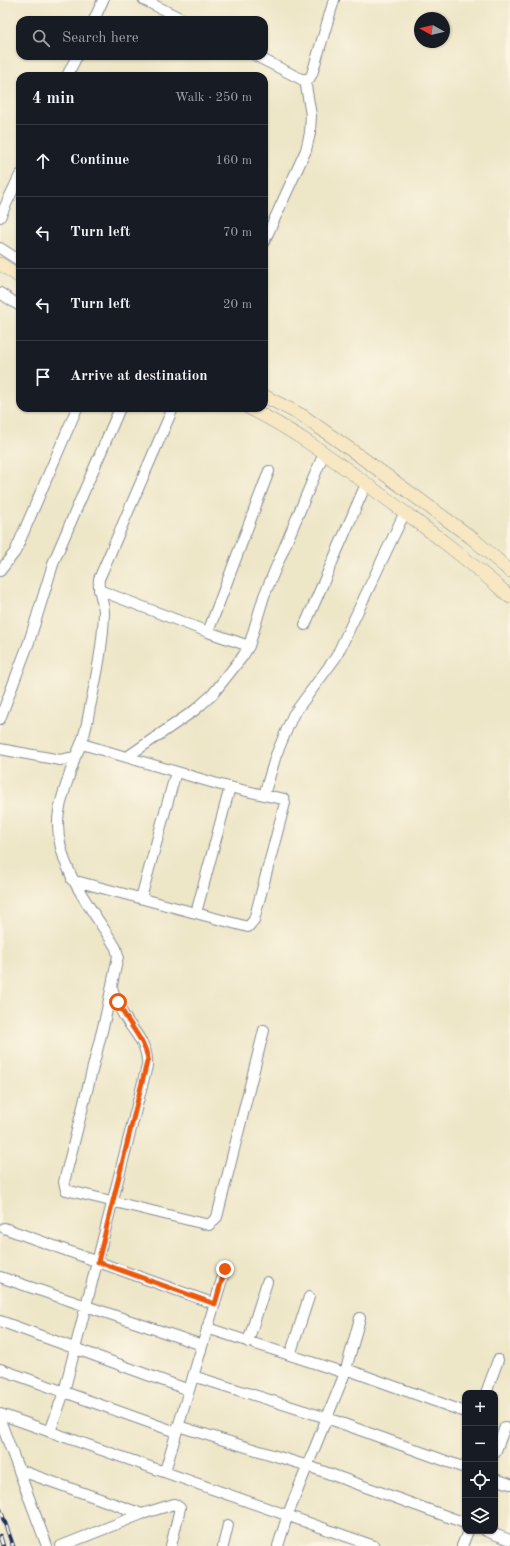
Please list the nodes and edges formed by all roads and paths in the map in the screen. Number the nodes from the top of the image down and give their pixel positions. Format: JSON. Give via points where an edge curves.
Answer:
{"nodes":[{"id":1,"x":104,"y":0,"type":"edge"},
{"id":2,"x":144,"y":0,"type":"edge"},
{"id":3,"x":334,"y":0,"type":"edge"},
{"id":4,"x":96,"y":16,"type":"edge"},
{"id":5,"x":176,"y":16,"type":"edge"},
{"id":6,"x":75,"y":60,"type":"edge"},
{"id":7,"x":264,"y":60,"type":"edge"},
{"id":8,"x":69,"y":72,"type":"edge"},
{"id":9,"x":305,"y":80,"type":"junction"},
{"id":10,"x":16,"y":183,"type":"edge"},
{"id":11,"x":0,"y":217,"type":"edge"},
{"id":12,"x":268,"y":233,"type":"edge"},
{"id":13,"x":0,"y":248,"type":"edge"},
{"id":14,"x":16,"y":258,"type":"edge"},
{"id":15,"x":0,"y":264,"type":"edge"},
{"id":16,"x":16,"y":274,"type":"edge"},
{"id":17,"x":0,"y":293,"type":"edge"},
{"id":18,"x":16,"y":303,"type":"edge"},
{"id":19,"x":268,"y":398,"type":"edge"},
{"id":20,"x":74,"y":412,"type":"edge"},
{"id":21,"x":118,"y":412,"type":"edge"},
{"id":22,"x":171,"y":412,"type":"edge"},
{"id":23,"x":257,"y":412,"type":"edge"},
{"id":24,"x":324,"y":454,"type":"junction"},
{"id":25,"x":269,"y":471,"type":"dead end"},
{"id":26,"x":366,"y":484,"type":"junction"},
{"id":27,"x":405,"y":512,"type":"junction"},
{"id":28,"x":0,"y":571,"type":"edge"},
{"id":29,"x":510,"y":571,"type":"edge"},
{"id":30,"x":99,"y":590,"type":"junction"},
{"id":31,"x":510,"y":597,"type":"edge"},
{"id":32,"x":305,"y":625,"type":"dead end"},
{"id":33,"x":208,"y":632,"type":"junction"},
{"id":34,"x":249,"y":646,"type":"junction"},
{"id":35,"x":0,"y":719,"type":"edge"},
{"id":36,"x":82,"y":744,"type":"junction"},
{"id":37,"x":0,"y":749,"type":"edge"},
{"id":38,"x":75,"y":757,"type":"junction"},
{"id":39,"x":127,"y":757,"type":"junction"},
{"id":40,"x":176,"y":772,"type":"junction"},
{"id":41,"x":230,"y":787,"type":"junction"},
{"id":42,"x":264,"y":795,"type":"junction"},
{"id":43,"x":72,"y":880,"type":"junction"},
{"id":44,"x":141,"y":898,"type":"junction"},
{"id":45,"x":196,"y":913,"type":"junction"},
{"id":46,"x":112,"y":987,"type":"junction"},
{"id":47,"x":264,"y":1030,"type":"dead end"},
{"id":48,"x":113,"y":1202,"type":"junction"},
{"id":49,"x":4,"y":1228,"type":"dead end"},
{"id":50,"x":98,"y":1262,"type":"junction"},
{"id":51,"x":225,"y":1269,"type":"dead end"},
{"id":52,"x":0,"y":1277,"type":"edge"},
{"id":53,"x":267,"y":1282,"type":"dead end"},
{"id":54,"x":309,"y":1297,"type":"dead end"},
{"id":55,"x":215,"y":1304,"type":"junction"},
{"id":56,"x":86,"y":1306,"type":"junction"},
{"id":57,"x":360,"y":1318,"type":"dead end"},
{"id":58,"x":0,"y":1321,"type":"edge"},
{"id":59,"x":207,"y":1328,"type":"junction"},
{"id":60,"x":248,"y":1342,"type":"junction"},
{"id":61,"x":202,"y":1345,"type":"junction"},
{"id":62,"x":75,"y":1348,"type":"junction"},
{"id":63,"x":290,"y":1355,"type":"junction"},
{"id":64,"x":498,"y":1360,"type":"dead end"},
{"id":65,"x":0,"y":1369,"type":"edge"},
{"id":66,"x":346,"y":1371,"type":"junction"},
{"id":67,"x":193,"y":1376,"type":"junction"},
{"id":68,"x":189,"y":1390,"type":"junction"},
{"id":69,"x":487,"y":1390,"type":"edge"},
{"id":70,"x":64,"y":1392,"type":"junction"},
{"id":71,"x":462,"y":1411,"type":"edge"},
{"id":72,"x":0,"y":1414,"type":"edge"},
{"id":73,"x":327,"y":1418,"type":"junction"},
{"id":74,"x":0,"y":1420,"type":"edge"},
{"id":75,"x":503,"y":1426,"type":"edge"},
{"id":76,"x":177,"y":1429,"type":"junction"},
{"id":77,"x":50,"y":1432,"type":"junction"},
{"id":78,"x":498,"y":1443,"type":"edge"},
{"id":79,"x":308,"y":1466,"type":"junction"},
{"id":80,"x":462,"y":1467,"type":"edge"},
{"id":81,"x":19,"y":1470,"type":"junction"},
{"id":82,"x":165,"y":1471,"type":"junction"},
{"id":83,"x":498,"y":1480,"type":"edge"},
{"id":84,"x":510,"y":1484,"type":"edge"},
{"id":85,"x":142,"y":1514,"type":"junction"},
{"id":86,"x":288,"y":1514,"type":"junction"},
{"id":87,"x":462,"y":1522,"type":"edge"},
{"id":88,"x":228,"y":1525,"type":"dead end"},
{"id":89,"x":467,"y":1534,"type":"edge"},
{"id":90,"x":494,"y":1534,"type":"edge"},
{"id":91,"x":510,"y":1540,"type":"edge"},
{"id":92,"x":47,"y":1546,"type":"edge"},
{"id":93,"x":61,"y":1546,"type":"edge"},
{"id":94,"x":171,"y":1546,"type":"edge"},
{"id":95,"x":222,"y":1546,"type":"edge"},
{"id":96,"x":278,"y":1546,"type":"edge"},
{"id":97,"x":374,"y":1546,"type":"edge"},
{"id":98,"x":462,"y":1546,"type":"edge"}],
"edges":[{"from":1,"to":4,"type":"street"},
{"from":2,"to":5,"type":"street"},
{"from":3,"to":9,"type":"street","via":[[312,74]]},
{"from":6,"to":8,"type":"street"},
{"from":7,"to":9,"type":"street"},
{"from":9,"to":12,"type":"street","via":[[311,115],[306,150]]},
{"from":10,"to":11,"type":"street"},
{"from":13,"to":14,"type":"street"},
{"from":15,"to":16,"type":"main road"},
{"from":17,"to":18,"type":"street"},
{"from":19,"to":29,"type":"main road","via":[[303,416],[361,457],[472,538]]},
{"from":20,"to":28,"type":"street","via":[[14,552]]},
{"from":21,"to":35,"type":"street","via":[[54,561],[29,642]]},
{"from":22,"to":30,"type":"street","via":[[99,579]]},
{"from":23,"to":24,"type":"main road"},
{"from":24,"to":26,"type":"main road"},
{"from":24,"to":34,"type":"street","via":[[264,596]]},
{"from":25,"to":33,"type":"street"},
{"from":26,"to":27,"type":"main road"},
{"from":26,"to":32,"type":"street"},
{"from":27,"to":31,"type":"main road"},
{"from":27,"to":42,"type":"street","via":[[336,658],[294,715],[276,755]]},
{"from":30,"to":33,"type":"street"},
{"from":30,"to":36,"type":"street","via":[[104,609],[103,638]]},
{"from":33,"to":34,"type":"street"},
{"from":34,"to":39,"type":"street","via":[[212,695],[195,710]]},
{"from":36,"to":38,"type":"street"},
{"from":36,"to":39,"type":"street"},
{"from":37,"to":38,"type":"street","via":[[60,760]]},
{"from":38,"to":43,"type":"street","via":[[58,821],[62,849]]},
{"from":39,"to":40,"type":"street"},
{"from":40,"to":41,"type":"street"},
{"from":40,"to":44,"type":"street"},
{"from":41,"to":42,"type":"street"},
{"from":41,"to":45,"type":"street"},
{"from":42,"to":45,"type":"street","via":[[284,799],[285,804],[254,920],[251,925],[244,927]]},
{"from":43,"to":44,"type":"street"},
{"from":43,"to":46,"type":"street","via":[[116,948],[118,956]]},
{"from":44,"to":45,"type":"street"},
{"from":46,"to":48,"type":"street","via":[[122,1013],[143,1043],[148,1058]]},
{"from":46,"to":48,"type":"street","via":[[64,1182],[66,1190]]},
{"from":47,"to":48,"type":"street","via":[[217,1217],[213,1223],[209,1225]]},
{"from":48,"to":50,"type":"street"},
{"from":49,"to":50,"type":"street"},
{"from":50,"to":55,"type":"street"},
{"from":50,"to":56,"type":"street"},
{"from":51,"to":55,"type":"street"},
{"from":52,"to":56,"type":"street"},
{"from":53,"to":60,"type":"street"},
{"from":54,"to":63,"type":"street"},
{"from":55,"to":59,"type":"street"},
{"from":56,"to":61,"type":"street"},
{"from":56,"to":62,"type":"street"},
{"from":57,"to":66,"type":"street"},
{"from":58,"to":62,"type":"street"},
{"from":59,"to":60,"type":"street"},
{"from":59,"to":61,"type":"street"},
{"from":60,"to":63,"type":"street"},
{"from":61,"to":67,"type":"street"},
{"from":62,"to":68,"type":"street"},
{"from":62,"to":70,"type":"street"},
{"from":63,"to":66,"type":"street"},
{"from":64,"to":69,"type":"street"},
{"from":65,"to":70,"type":"street"},
{"from":66,"to":71,"type":"street"},
{"from":66,"to":73,"type":"street"},
{"from":67,"to":68,"type":"street"},
{"from":67,"to":73,"type":"street"},
{"from":68,"to":76,"type":"street"},
{"from":70,"to":76,"type":"street"},
{"from":70,"to":77,"type":"street"},
{"from":72,"to":77,"type":"street"},
{"from":73,"to":79,"type":"street"},
{"from":73,"to":80,"type":"street"},
{"from":74,"to":81,"type":"street"},
{"from":75,"to":78,"type":"street"},
{"from":76,"to":79,"type":"street"},
{"from":76,"to":82,"type":"street"},
{"from":77,"to":82,"type":"street"},
{"from":79,"to":86,"type":"street"},
{"from":79,"to":87,"type":"street"},
{"from":81,"to":85,"type":"street"},
{"from":81,"to":92,"type":"street"},
{"from":82,"to":86,"type":"street"},
{"from":83,"to":84,"type":"street"},
{"from":85,"to":93,"type":"street"},
{"from":85,"to":94,"type":"street","via":[[171,1504],[178,1505],[180,1514]]},
{"from":86,"to":96,"type":"street"},
{"from":86,"to":97,"type":"street"},
{"from":88,"to":95,"type":"street"},
{"from":89,"to":98,"type":"street"},
{"from":90,"to":91,"type":"street"}]}
